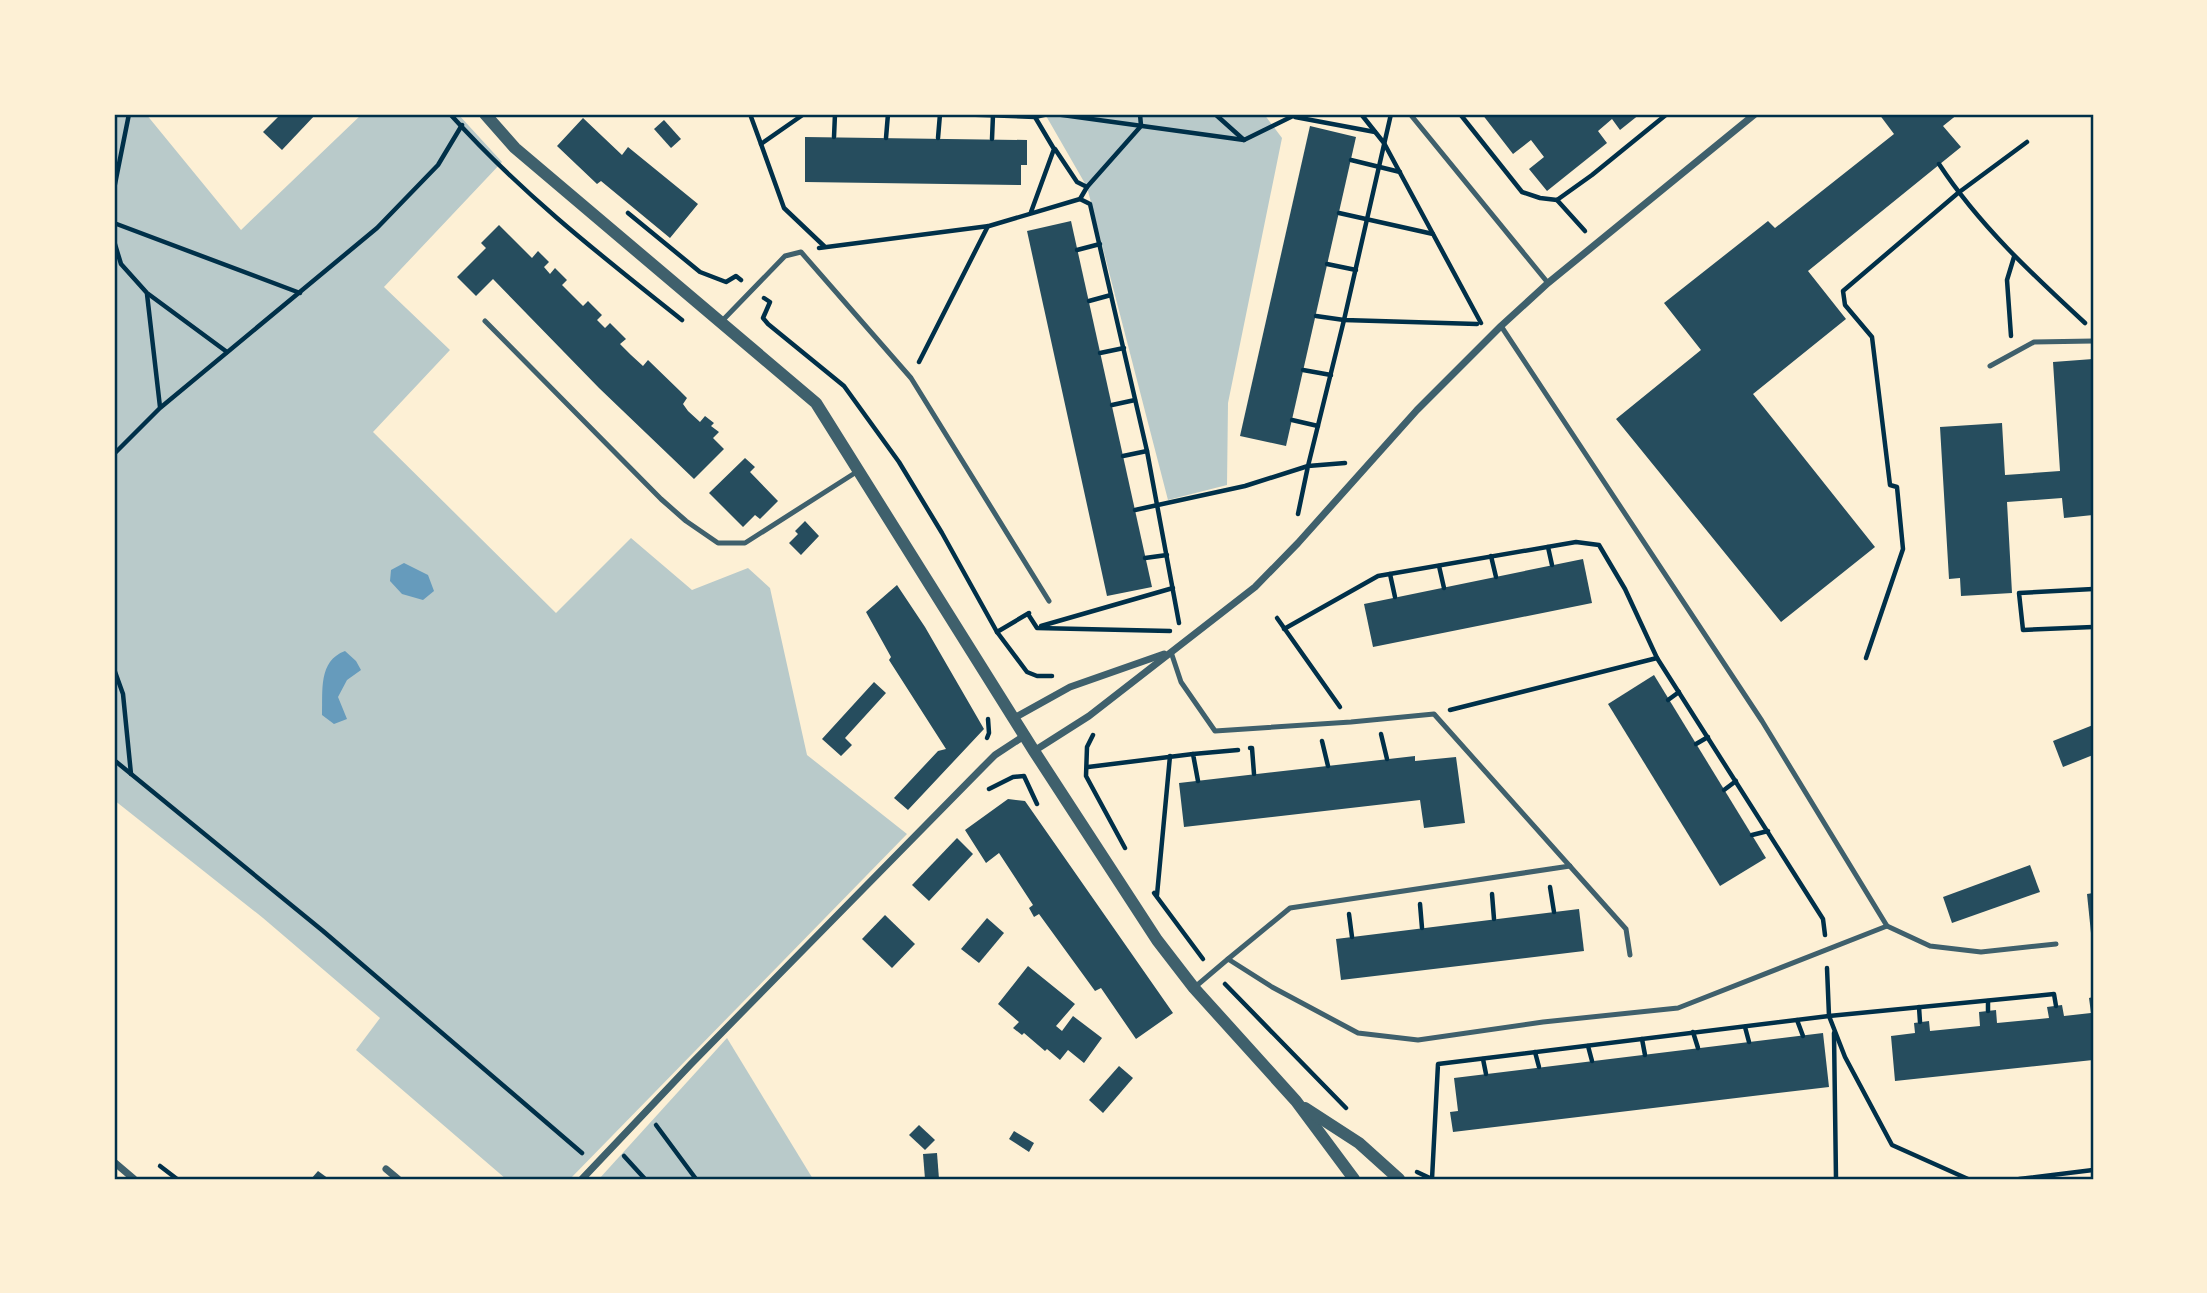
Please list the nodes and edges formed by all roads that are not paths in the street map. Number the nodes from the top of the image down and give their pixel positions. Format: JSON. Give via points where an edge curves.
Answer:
{"nodes":[{"id":1,"x":485,"y":114,"type":"edge"},
{"id":2,"x":1410,"y":114,"type":"edge"},
{"id":3,"x":1755,"y":114,"type":"edge"},
{"id":4,"x":1548,"y":284,"type":"junction"},
{"id":5,"x":485,"y":321,"type":"dead end"},
{"id":6,"x":721,"y":321,"type":"junction"},
{"id":7,"x":1501,"y":326,"type":"junction"},
{"id":8,"x":2093,"y":341,"type":"edge"},
{"id":9,"x":1990,"y":366,"type":"dead end"},
{"id":10,"x":858,"y":471,"type":"junction"},
{"id":11,"x":1049,"y":601,"type":"road end"},
{"id":12,"x":1171,"y":652,"type":"junction"},
{"id":13,"x":1014,"y":718,"type":"junction"},
{"id":14,"x":1024,"y":736,"type":"junction"},
{"id":15,"x":1034,"y":751,"type":"junction"},
{"id":16,"x":1570,"y":866,"type":"junction"},
{"id":17,"x":1887,"y":926,"type":"junction"},
{"id":18,"x":2056,"y":944,"type":"dead end"},
{"id":19,"x":1630,"y":956,"type":"dead end"},
{"id":20,"x":1228,"y":959,"type":"junction"},
{"id":21,"x":1194,"y":988,"type":"junction"},
{"id":22,"x":1297,"y":1101,"type":"junction"},
{"id":23,"x":114,"y":1162,"type":"edge"},
{"id":24,"x":386,"y":1169,"type":"dead end"},
{"id":25,"x":134,"y":1179,"type":"edge"},
{"id":26,"x":398,"y":1179,"type":"edge"},
{"id":27,"x":582,"y":1179,"type":"edge"},
{"id":28,"x":1354,"y":1179,"type":"edge"},
{"id":29,"x":1399,"y":1179,"type":"edge"}],
"edges":[{"from":1,"to":6,"type":"street","via":[[515,148]]},
{"from":2,"to":4,"type":"lane"},
{"from":3,"to":4,"type":"street"},
{"from":4,"to":7,"type":"street"},
{"from":5,"to":10,"type":"lane","via":[[661,499],[718,543],[745,543]]},
{"from":6,"to":10,"type":"street","via":[[816,403]]},
{"from":6,"to":11,"type":"lane","via":[[785,256],[801,252],[911,378]]},
{"from":7,"to":12,"type":"street","via":[[1417,410],[1255,587]]},
{"from":7,"to":17,"type":"lane","via":[[1762,721]]},
{"from":8,"to":9,"type":"lane","via":[[2034,342]]},
{"from":10,"to":13,"type":"street"},
{"from":12,"to":13,"type":"street","via":[[1070,687]]},
{"from":12,"to":15,"type":"street","via":[[1089,716]]},
{"from":12,"to":16,"type":"lane","via":[[1181,682],[1215,731],[1434,714]]},
{"from":13,"to":14,"type":"street"},
{"from":14,"to":15,"type":"street"},
{"from":14,"to":27,"type":"street","via":[[983,767]]},
{"from":15,"to":21,"type":"street","via":[[1157,940]]},
{"from":16,"to":19,"type":"lane","via":[[1626,929]]},
{"from":16,"to":20,"type":"lane","via":[[1290,908]]},
{"from":17,"to":18,"type":"lane","via":[[1930,946],[1981,952]]},
{"from":17,"to":20,"type":"lane","via":[[1678,1008],[1418,1040],[1358,1033]]},
{"from":20,"to":21,"type":"lane"},
{"from":21,"to":22,"type":"street"},
{"from":22,"to":28,"type":"street"},
{"from":22,"to":29,"type":"street","via":[[1359,1143]]},
{"from":23,"to":25,"type":"street"},
{"from":24,"to":26,"type":"street"}]}
